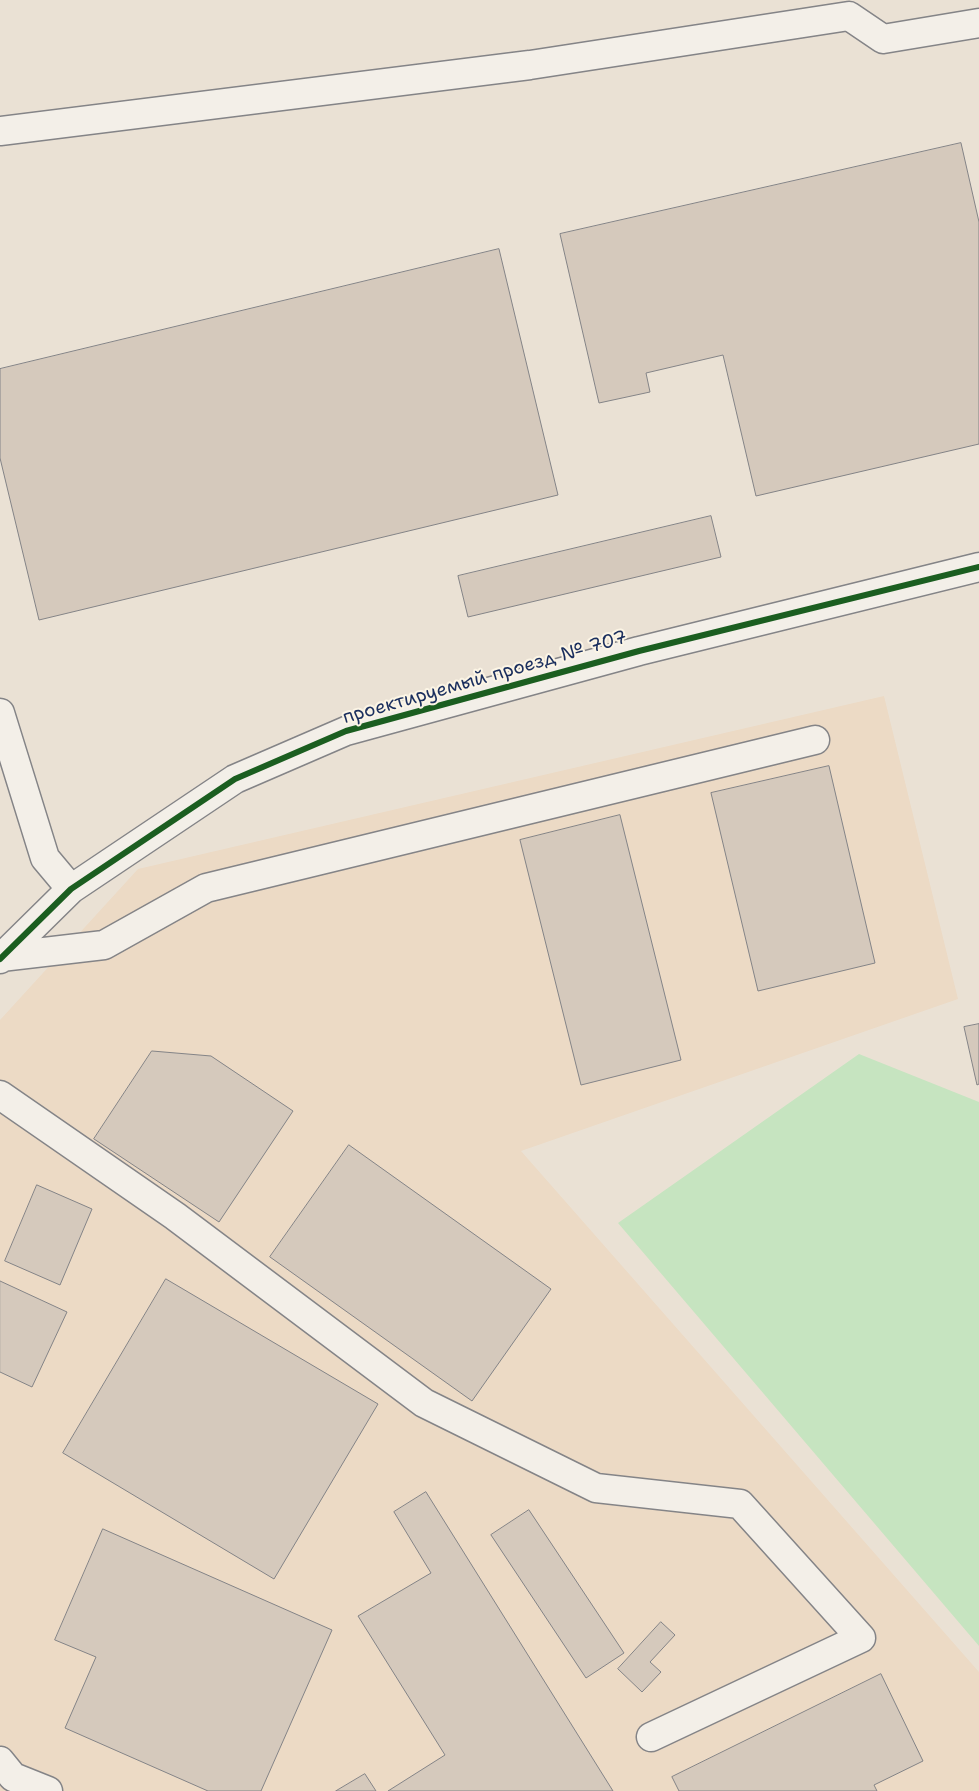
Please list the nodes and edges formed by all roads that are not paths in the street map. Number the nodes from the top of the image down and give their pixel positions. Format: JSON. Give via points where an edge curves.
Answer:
{"nodes":[{"id":1,"x":848,"y":8,"type":"edge"},
{"id":2,"x":979,"y":23,"type":"edge"},
{"id":3,"x":0,"y":131,"type":"edge"},
{"id":4,"x":979,"y":567,"type":"edge"},
{"id":5,"x":0,"y":713,"type":"edge"},
{"id":6,"x":816,"y":740,"type":"dead end"},
{"id":7,"x":71,"y":890,"type":"junction"},
{"id":8,"x":1,"y":958,"type":"edge"},
{"id":9,"x":0,"y":1095,"type":"edge"},
{"id":10,"x":651,"y":1737,"type":"dead end"},
{"id":11,"x":0,"y":1761,"type":"edge"},
{"id":12,"x":48,"y":1791,"type":"edge"}],
"edges":[{"from":1,"to":2,"type":"street","via":[[883,39]]},
{"from":1,"to":3,"type":"street","via":[[530,65]]},
{"from":4,"to":7,"type":"street","name":"проектируемый проезд № 707","via":[[639,651],[346,731],[235,779]]},
{"from":5,"to":7,"type":"street","via":[[45,858]]},
{"from":6,"to":8,"type":"street","via":[[206,888],[104,945]]},
{"from":7,"to":8,"type":"street","name":"проектируемый проезд № 707"},
{"from":9,"to":10,"type":"street","via":[[175,1216],[424,1403],[596,1488],[740,1504],[861,1638]]},
{"from":11,"to":12,"type":"street","via":[[13,1777]]}]}
